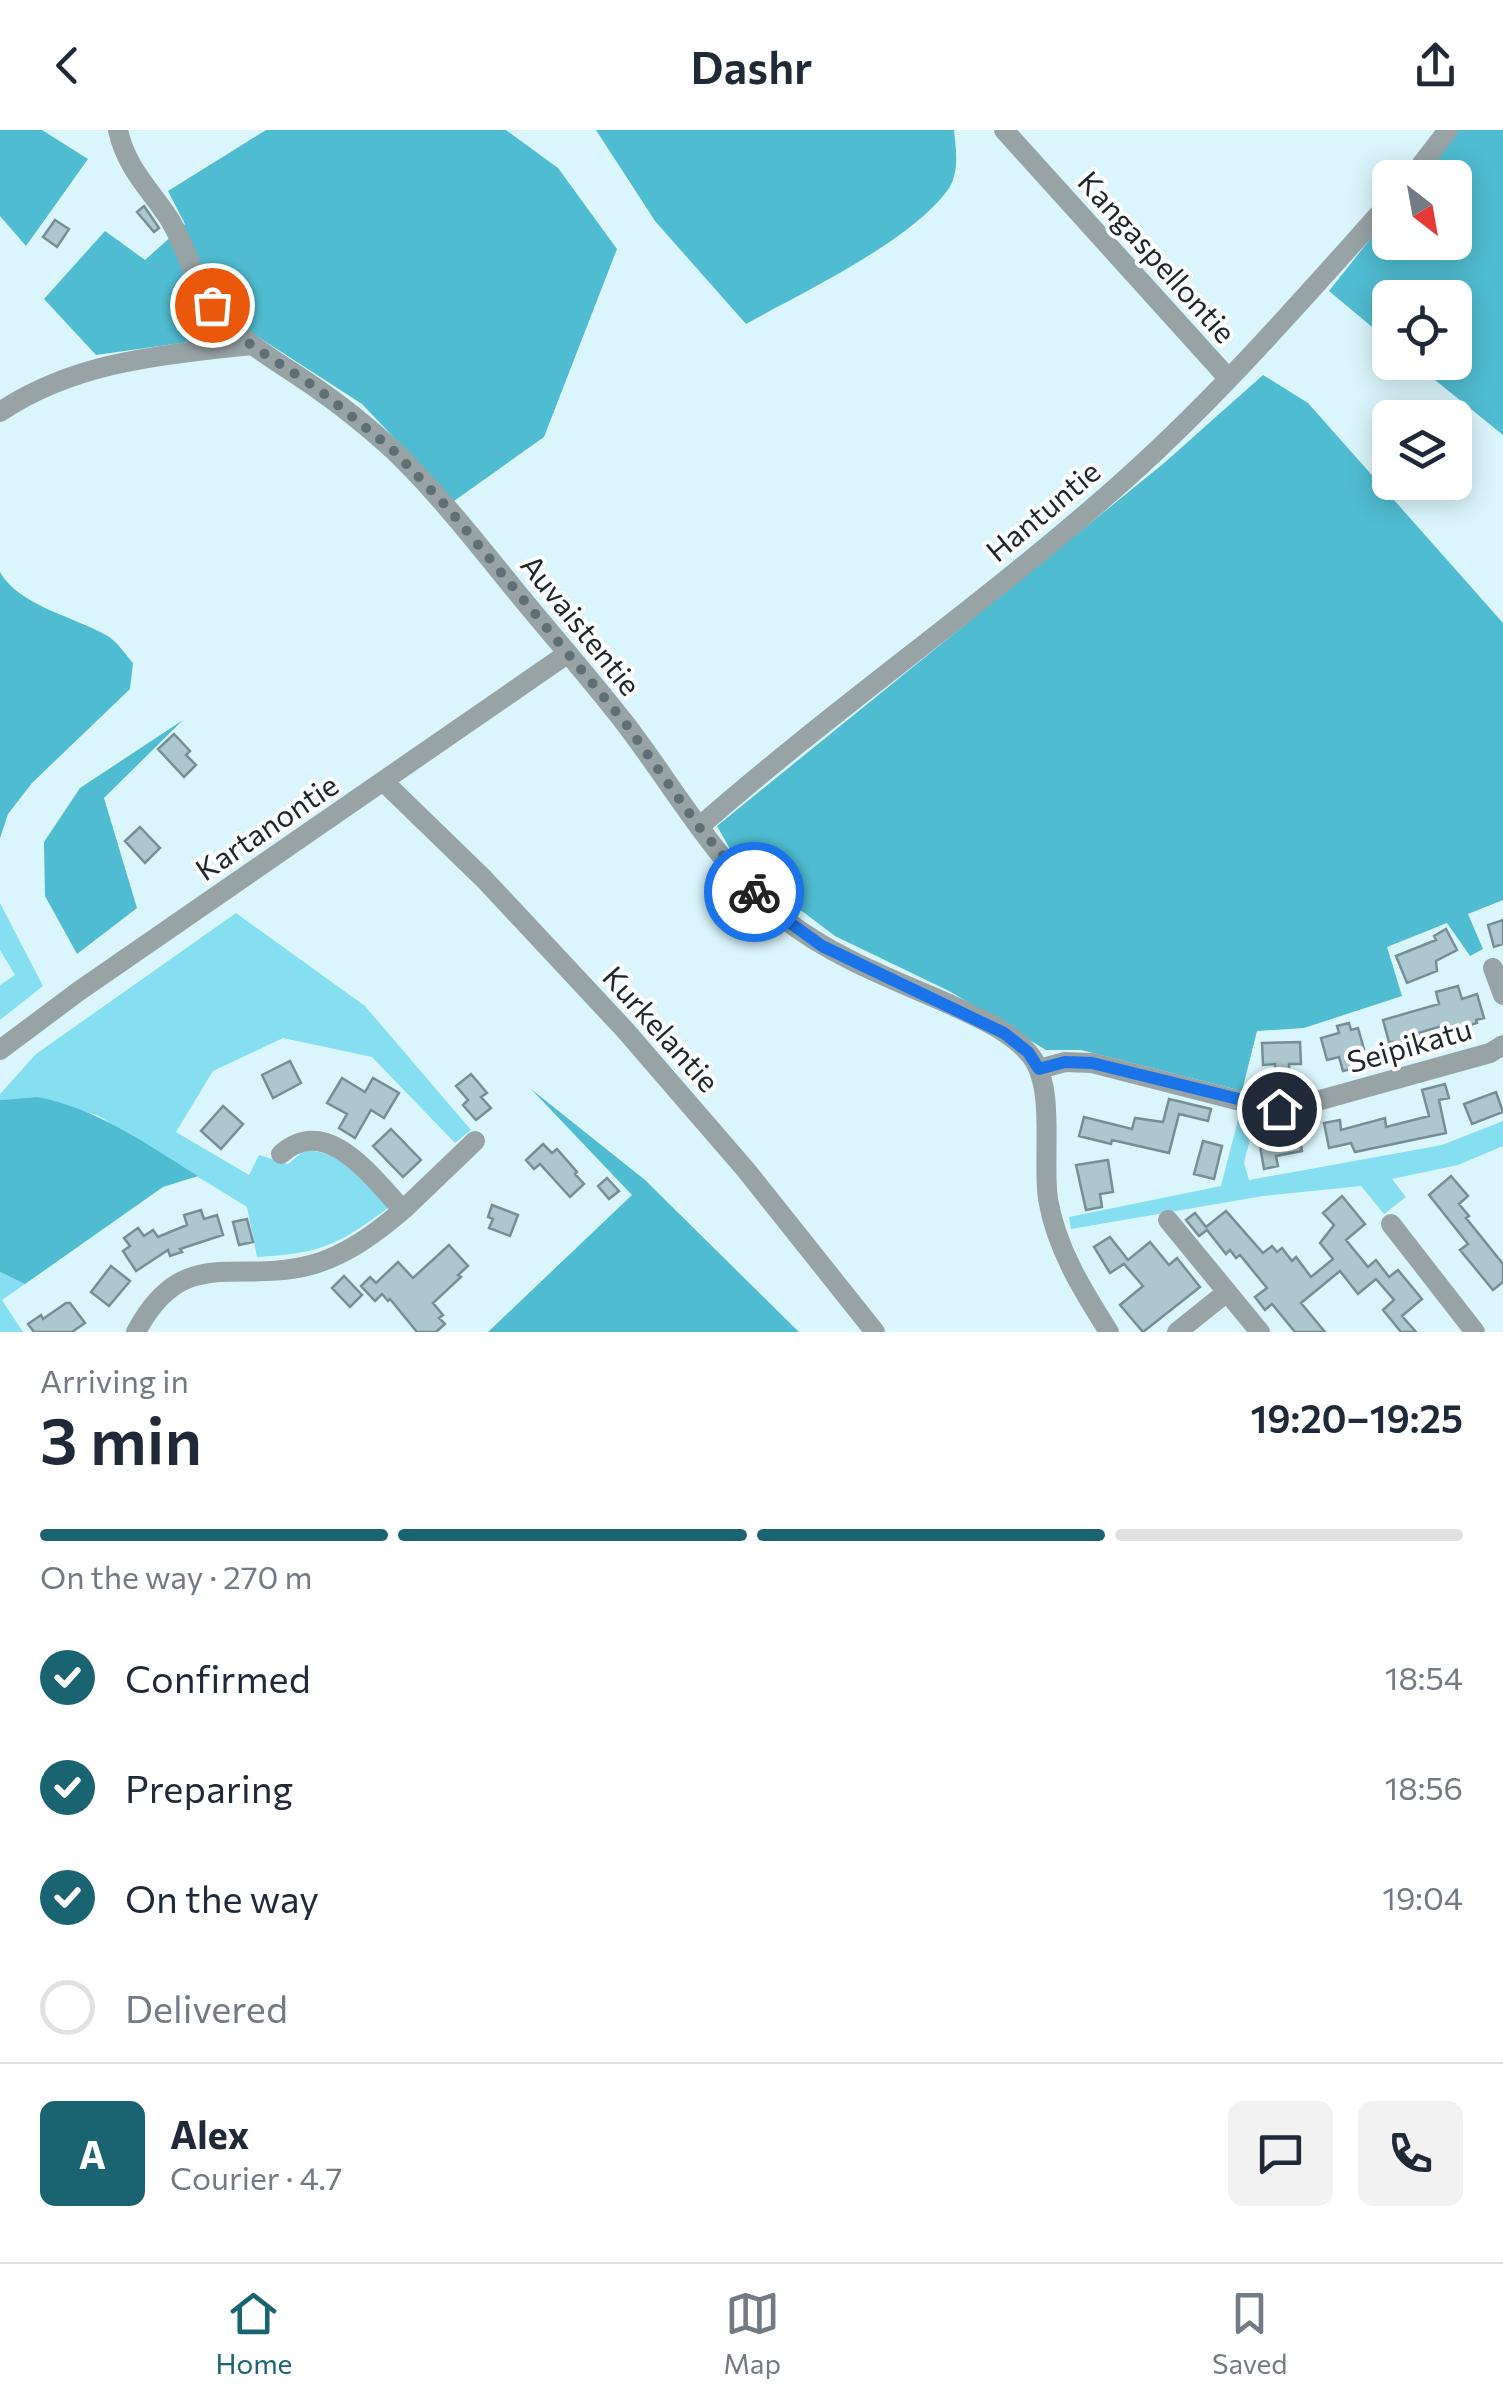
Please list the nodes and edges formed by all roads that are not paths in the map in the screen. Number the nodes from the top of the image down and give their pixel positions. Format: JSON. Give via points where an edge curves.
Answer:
{"nodes":[{"id":1,"x":118,"y":130,"type":"edge"},
{"id":2,"x":1004,"y":130,"type":"edge"},
{"id":3,"x":1448,"y":130,"type":"edge"},
{"id":4,"x":1424,"y":160,"type":"edge"},
{"id":5,"x":1372,"y":222,"type":"edge"},
{"id":6,"x":251,"y":345,"type":"junction"},
{"id":7,"x":1228,"y":378,"type":"junction"},
{"id":8,"x":0,"y":412,"type":"edge"},
{"id":9,"x":567,"y":654,"type":"junction"},
{"id":10,"x":384,"y":782,"type":"junction"},
{"id":11,"x":699,"y":827,"type":"junction"},
{"id":12,"x":1493,"y":968,"type":"dead end"},
{"id":13,"x":1503,"y":995,"type":"edge"},
{"id":14,"x":1503,"y":1045,"type":"edge"},
{"id":15,"x":0,"y":1050,"type":"edge"},
{"id":16,"x":1039,"y":1069,"type":"junction"},
{"id":17,"x":475,"y":1142,"type":"dead end"},
{"id":18,"x":281,"y":1154,"type":"dead end"},
{"id":19,"x":403,"y":1210,"type":"junction"},
{"id":20,"x":1168,"y":1220,"type":"dead end"},
{"id":21,"x":1391,"y":1224,"type":"dead end"},
{"id":22,"x":1227,"y":1292,"type":"junction"},
{"id":23,"x":136,"y":1332,"type":"edge"},
{"id":24,"x":875,"y":1332,"type":"edge"},
{"id":25,"x":1109,"y":1332,"type":"edge"},
{"id":26,"x":1177,"y":1332,"type":"edge"},
{"id":27,"x":1260,"y":1332,"type":"edge"},
{"id":28,"x":1475,"y":1332,"type":"edge"}],
"edges":[{"from":1,"to":6,"type":"street","name":"Auvaistentie","via":[[137,178],[176,229],[196,280]]},
{"from":2,"to":7,"type":"street","name":"Kangaspellontie"},
{"from":3,"to":4,"type":"street"},
{"from":5,"to":7,"type":"street","name":"Hantuntie"},
{"from":6,"to":8,"type":"street","via":[[90,368]]},
{"from":6,"to":9,"type":"street","name":"Auvaistentie","via":[[392,449]]},
{"from":7,"to":11,"type":"street","name":"Hantuntie","via":[[1167,442],[1048,546]]},
{"from":9,"to":10,"type":"street","name":"Kartanontie"},
{"from":9,"to":11,"type":"street","name":"Auvaistentie"},
{"from":10,"to":15,"type":"street","name":"Kartanontie"},
{"from":10,"to":24,"type":"street","name":"Kurkelantie","via":[[625,1030]]},
{"from":11,"to":16,"type":"street","name":"Auvaistentie","via":[[744,882],[822,946],[1004,1033]]},
{"from":12,"to":13,"type":"street","name":"Seipikatu"},
{"from":14,"to":16,"type":"street","name":"Seipikatu","via":[[1288,1109],[1092,1063]]},
{"from":16,"to":25,"type":"street","via":[[1052,1218]]},
{"from":17,"to":19,"type":"street"},
{"from":18,"to":19,"type":"street","via":[[292,1144],[328,1142]]},
{"from":19,"to":23,"type":"street","via":[[352,1248],[318,1262],[188,1278],[162,1293]]},
{"from":20,"to":22,"type":"street"},
{"from":21,"to":28,"type":"street"},
{"from":22,"to":26,"type":"street"},
{"from":22,"to":27,"type":"street"}]}
